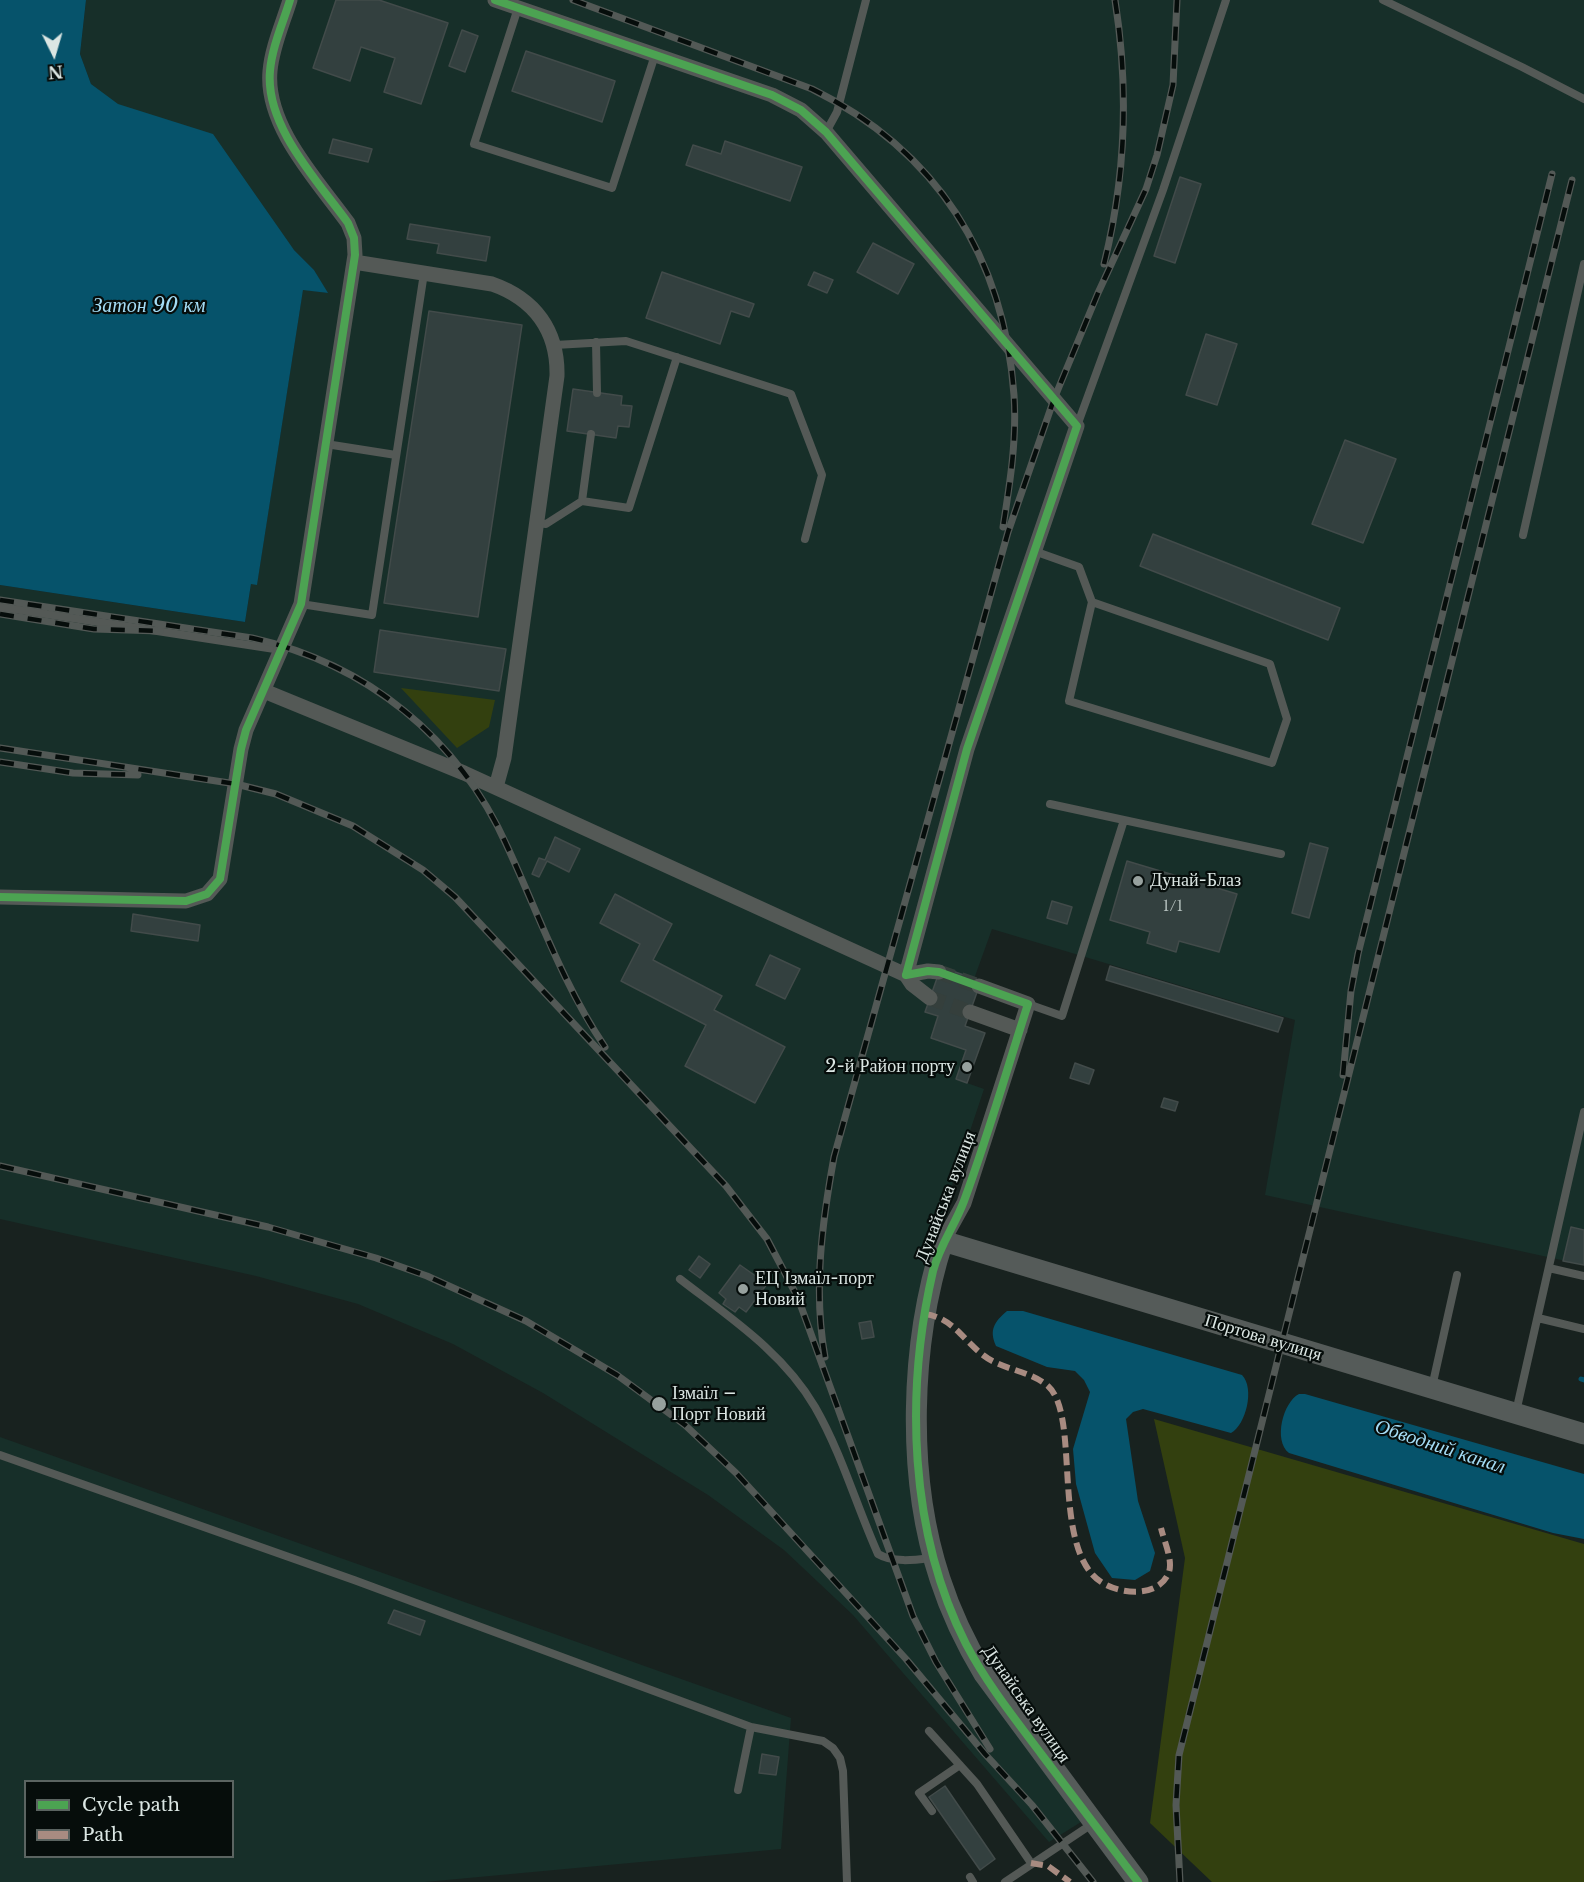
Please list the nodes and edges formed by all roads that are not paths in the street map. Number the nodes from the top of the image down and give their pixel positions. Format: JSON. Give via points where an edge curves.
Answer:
{"nodes":[{"id":1,"x":290,"y":0,"type":"edge"},
{"id":2,"x":495,"y":0,"type":"edge"},
{"id":3,"x":866,"y":0,"type":"edge"},
{"id":4,"x":1226,"y":0,"type":"edge"},
{"id":5,"x":1383,"y":0,"type":"edge"},
{"id":6,"x":518,"y":8,"type":"junction"},
{"id":7,"x":655,"y":55,"type":"junction"},
{"id":8,"x":1584,"y":99,"type":"edge"},
{"id":9,"x":826,"y":132,"type":"junction"},
{"id":10,"x":354,"y":262,"type":"junction"},
{"id":11,"x":1584,"y":264,"type":"edge"},
{"id":12,"x":424,"y":273,"type":"junction"},
{"id":13,"x":596,"y":342,"type":"junction"},
{"id":14,"x":555,"y":345,"type":"junction"},
{"id":15,"x":677,"y":357,"type":"junction"},
{"id":16,"x":597,"y":393,"type":"dead end"},
{"id":17,"x":1077,"y":426,"type":"junction"},
{"id":18,"x":591,"y":434,"type":"dead end"},
{"id":19,"x":326,"y":444,"type":"junction"},
{"id":20,"x":396,"y":455,"type":"junction"},
{"id":21,"x":582,"y":501,"type":"junction"},
{"id":22,"x":537,"y":523,"type":"junction"},
{"id":23,"x":1523,"y":535,"type":"dead end"},
{"id":24,"x":805,"y":539,"type":"dead end"},
{"id":25,"x":1034,"y":552,"type":"junction"},
{"id":26,"x":1092,"y":602,"type":"junction"},
{"id":27,"x":301,"y":604,"type":"junction"},
{"id":28,"x":0,"y":607,"type":"edge"},
{"id":29,"x":281,"y":650,"type":"junction"},
{"id":30,"x":264,"y":691,"type":"junction"},
{"id":31,"x":496,"y":787,"type":"junction"},
{"id":32,"x":1050,"y":804,"type":"dead end"},
{"id":33,"x":1124,"y":820,"type":"junction"},
{"id":34,"x":1281,"y":854,"type":"dead end"},
{"id":35,"x":0,"y":897,"type":"edge"},
{"id":36,"x":939,"y":972,"type":"tunnel mouth"},
{"id":37,"x":906,"y":975,"type":"junction"},
{"id":38,"x":979,"y":986,"type":"tunnel mouth"},
{"id":39,"x":930,"y":998,"type":"tunnel mouth"},
{"id":40,"x":1028,"y":1004,"type":"junction"},
{"id":41,"x":970,"y":1012,"type":"tunnel mouth"},
{"id":42,"x":1020,"y":1029,"type":"junction"},
{"id":43,"x":1584,"y":1112,"type":"edge"},
{"id":44,"x":943,"y":1241,"type":"junction"},
{"id":45,"x":1549,"y":1268,"type":"junction"},
{"id":46,"x":1457,"y":1275,"type":"dead end"},
{"id":47,"x":1584,"y":1276,"type":"edge"},
{"id":48,"x":680,"y":1279,"type":"dead end"},
{"id":49,"x":1538,"y":1318,"type":"junction"},
{"id":50,"x":1584,"y":1329,"type":"edge"},
{"id":51,"x":1431,"y":1389,"type":"junction"},
{"id":52,"x":1516,"y":1414,"type":"junction"},
{"id":53,"x":1584,"y":1434,"type":"edge"},
{"id":54,"x":0,"y":1455,"type":"edge"},
{"id":55,"x":934,"y":1558,"type":"junction"},
{"id":56,"x":751,"y":1726,"type":"junction"},
{"id":57,"x":929,"y":1731,"type":"dead end"},
{"id":58,"x":960,"y":1765,"type":"junction"},
{"id":59,"x":738,"y":1790,"type":"dead end"},
{"id":60,"x":932,"y":1811,"type":"dead end"},
{"id":61,"x":1094,"y":1823,"type":"junction"},
{"id":62,"x":1031,"y":1863,"type":"junction"},
{"id":63,"x":847,"y":1882,"type":"edge"},
{"id":64,"x":1005,"y":1882,"type":"edge"},
{"id":65,"x":1138,"y":1882,"type":"edge"}],
"edges":[{"from":1,"to":10,"type":"street","via":[[270,71],[273,108],[283,131],[348,223],[354,238]]},
{"from":2,"to":6,"type":"street"},
{"from":3,"to":9,"type":"lane","via":[[837,112]]},
{"from":4,"to":17,"type":"lane","via":[[1163,190]]},
{"from":5,"to":8,"type":"lane"},
{"from":6,"to":7,"type":"street"},
{"from":6,"to":7,"type":"lane","via":[[474,144],[612,188]]},
{"from":7,"to":9,"type":"street","via":[[787,102]]},
{"from":9,"to":17,"type":"street"},
{"from":10,"to":12,"type":"street"},
{"from":10,"to":19,"type":"street"},
{"from":11,"to":23,"type":"lane"},
{"from":12,"to":14,"type":"street","via":[[492,284],[519,296],[541,316]]},
{"from":12,"to":20,"type":"lane"},
{"from":13,"to":14,"type":"lane"},
{"from":13,"to":15,"type":"lane","via":[[626,341]]},
{"from":13,"to":16,"type":"lane"},
{"from":14,"to":22,"type":"street","via":[[557,376]]},
{"from":15,"to":21,"type":"lane","via":[[629,508]]},
{"from":15,"to":24,"type":"lane","via":[[791,394],[822,476]]},
{"from":17,"to":25,"type":"street"},
{"from":18,"to":21,"type":"lane"},
{"from":19,"to":20,"type":"lane"},
{"from":19,"to":27,"type":"street"},
{"from":20,"to":27,"type":"lane","via":[[372,615]]},
{"from":21,"to":22,"type":"lane","via":[[546,524]]},
{"from":22,"to":31,"type":"street","via":[[504,758]]},
{"from":25,"to":26,"type":"lane","via":[[1079,567]]},
{"from":25,"to":37,"type":"street","via":[[967,749]]},
{"from":26,"to":26,"type":"lane","via":[[1069,701],[1272,763],[1287,719],[1270,664]]},
{"from":27,"to":29,"type":"street"},
{"from":28,"to":29,"type":"lane"},
{"from":29,"to":30,"type":"street"},
{"from":30,"to":31,"type":"street"},
{"from":30,"to":35,"type":"street","via":[[241,749],[223,869],[215,888],[198,899],[175,901]]},
{"from":31,"to":37,"type":"street"},
{"from":32,"to":33,"type":"lane"},
{"from":33,"to":34,"type":"lane"},
{"from":33,"to":40,"type":"lane","via":[[1062,1016]]},
{"from":36,"to":37,"type":"street"},
{"from":37,"to":39,"type":"street"},
{"from":38,"to":40,"type":"street"},
{"from":40,"to":42,"type":"street","name":"Дунайська вулиця"},
{"from":41,"to":42,"type":"street"},
{"from":42,"to":44,"type":"street","name":"Дунайська вулиця","via":[[964,1203]]},
{"from":43,"to":45,"type":"lane"},
{"from":44,"to":51,"type":"street","name":"Портова вулиця"},
{"from":44,"to":55,"type":"street","name":"Дунайська вулиця","via":[[925,1314],[918,1394],[923,1510]]},
{"from":45,"to":47,"type":"lane"},
{"from":45,"to":49,"type":"lane"},
{"from":46,"to":51,"type":"lane"},
{"from":48,"to":55,"type":"lane","via":[[754,1335],[787,1369],[814,1406],[836,1449],[878,1554],[900,1560]]},
{"from":49,"to":50,"type":"lane"},
{"from":49,"to":52,"type":"lane"},
{"from":51,"to":52,"type":"street","name":"Портова вулиця"},
{"from":52,"to":53,"type":"street","name":"Портова вулиця"},
{"from":54,"to":56,"type":"lane"},
{"from":55,"to":61,"type":"street","name":"Дунайська вулиця","via":[[952,1612],[984,1674]]},
{"from":56,"to":59,"type":"lane"},
{"from":56,"to":63,"type":"lane","via":[[823,1741],[840,1758],[845,1793]]},
{"from":57,"to":58,"type":"lane"},
{"from":58,"to":60,"type":"lane","via":[[919,1793]]},
{"from":58,"to":62,"type":"lane"},
{"from":61,"to":62,"type":"lane"},
{"from":61,"to":65,"type":"street","name":"Дунайська вулиця"},
{"from":62,"to":64,"type":"lane"}]}
